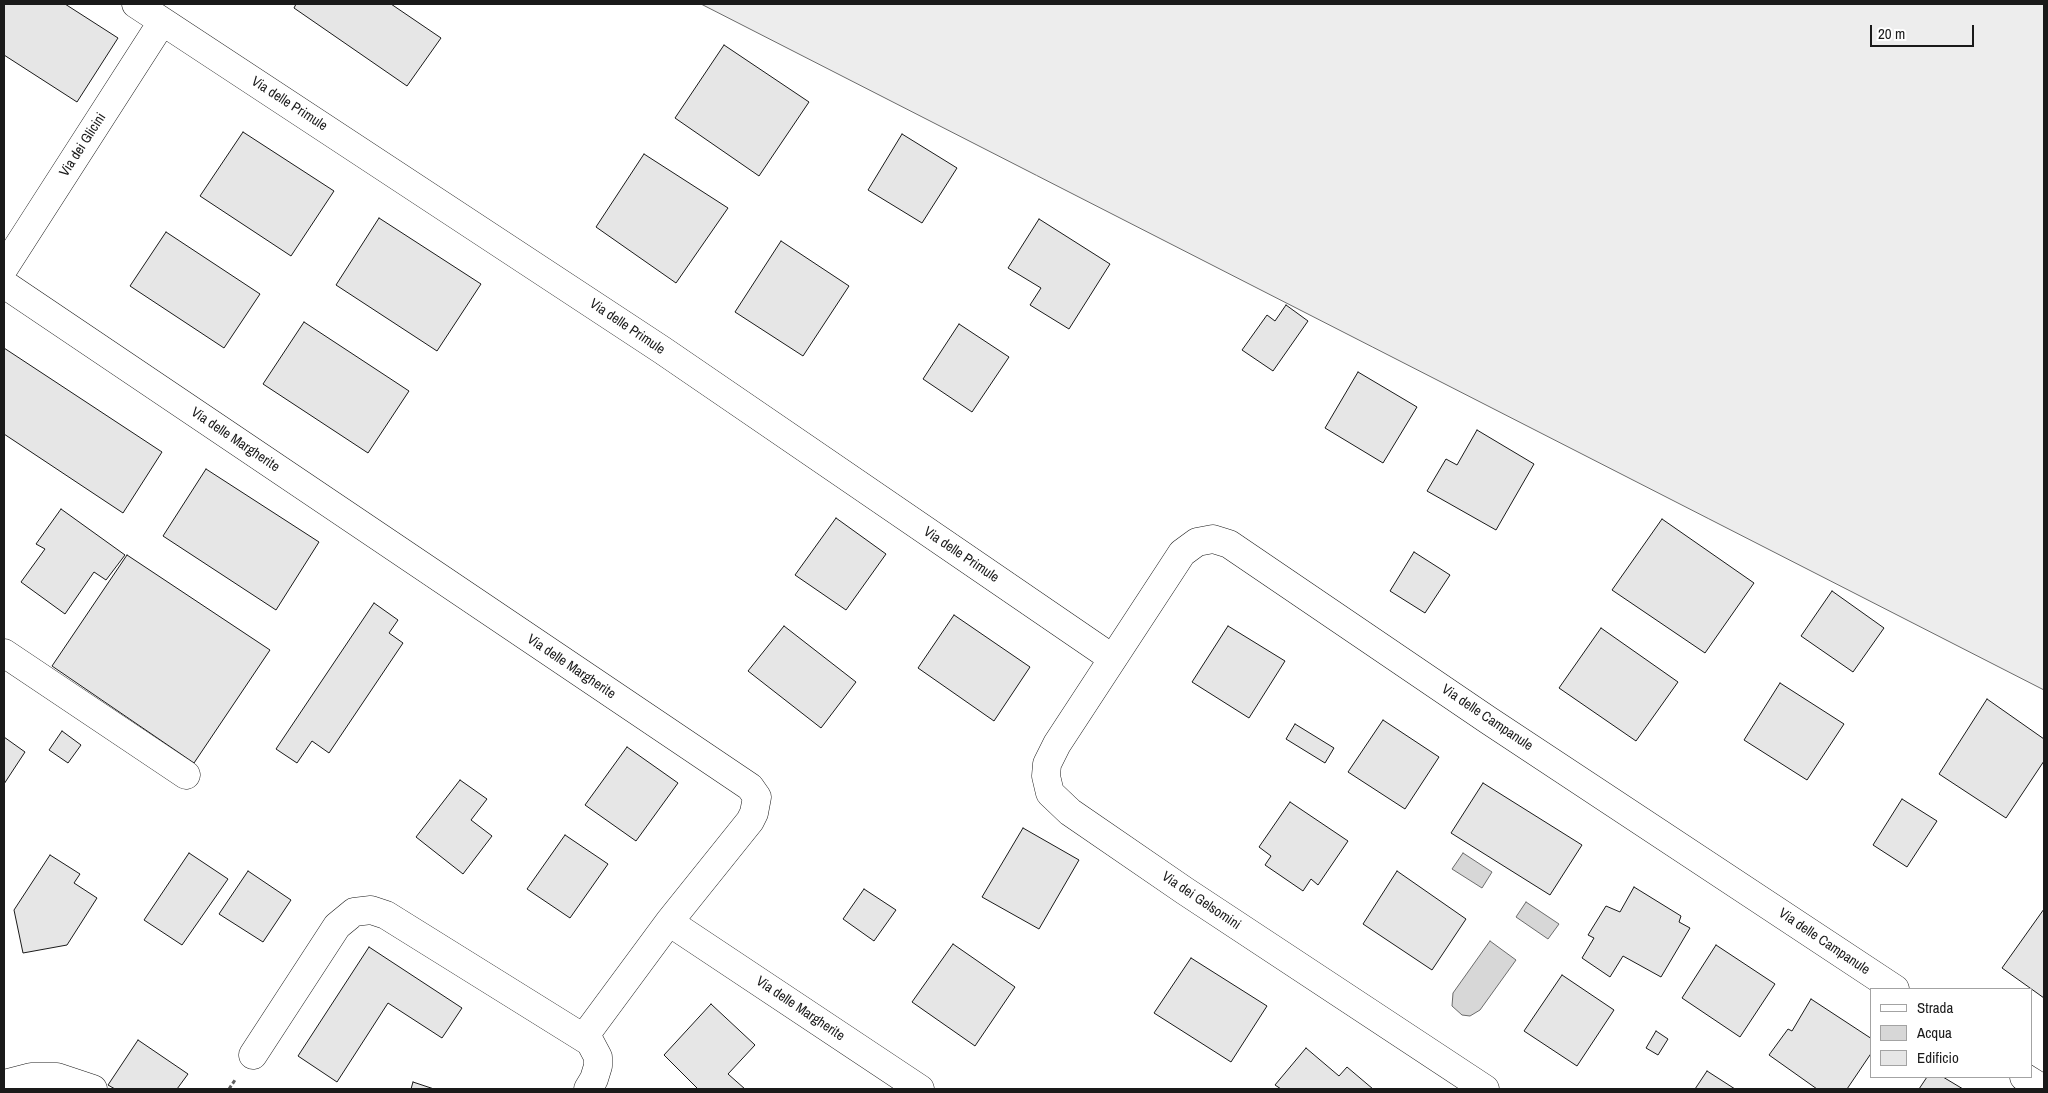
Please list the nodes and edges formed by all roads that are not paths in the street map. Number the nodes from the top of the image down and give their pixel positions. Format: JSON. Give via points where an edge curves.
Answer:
{"nodes":[{"id":1,"x":136,"y":4,"type":"edge"},
{"id":2,"x":162,"y":22,"type":"junction"},
{"id":3,"x":4,"y":268,"type":"edge"},
{"id":4,"x":4,"y":284,"type":"edge"},
{"id":5,"x":4,"y":653,"type":"edge"},
{"id":6,"x":1112,"y":658,"type":"junction"},
{"id":7,"x":186,"y":775,"type":"dead end"},
{"id":8,"x":669,"y":922,"type":"junction"},
{"id":9,"x":1893,"y":988,"type":"edge"},
{"id":10,"x":584,"y":1037,"type":"junction"},
{"id":11,"x":253,"y":1055,"type":"dead end"},
{"id":12,"x":2026,"y":1078,"type":"edge"},
{"id":13,"x":4,"y":1084,"type":"edge"},
{"id":14,"x":93,"y":1089,"type":"edge"},
{"id":15,"x":588,"y":1089,"type":"edge"},
{"id":16,"x":920,"y":1089,"type":"edge"},
{"id":17,"x":1484,"y":1089,"type":"edge"},
{"id":18,"x":2043,"y":1089,"type":"edge"}],
"edges":[{"from":1,"to":2,"type":"street","name":"Via delle Primule"},
{"from":2,"to":3,"type":"street","name":"Via dei Glicini"},
{"from":2,"to":6,"type":"street","name":"Via delle Primule","via":[[662,350]]},
{"from":4,"to":8,"type":"street","name":"Via delle Margherite","via":[[750,787],[757,797],[750,821]]},
{"from":5,"to":7,"type":"street"},
{"from":6,"to":9,"type":"street","name":"Via delle Campanule","via":[[1187,548],[1205,540],[1224,541]]},
{"from":6,"to":17,"type":"street","name":"Via dei Gelsomini","via":[[1051,754],[1046,776],[1055,799],[1185,891]]},
{"from":8,"to":10,"type":"street"},
{"from":8,"to":16,"type":"street","name":"Via delle Margherite"},
{"from":10,"to":11,"type":"street","via":[[386,915],[371,910],[354,912],[337,926]]},
{"from":10,"to":15,"type":"street","via":[[598,1057],[597,1074]]},
{"from":12,"to":18,"type":"street"},
{"from":13,"to":14,"type":"street","via":[[31,1077],[57,1076]]}]}
